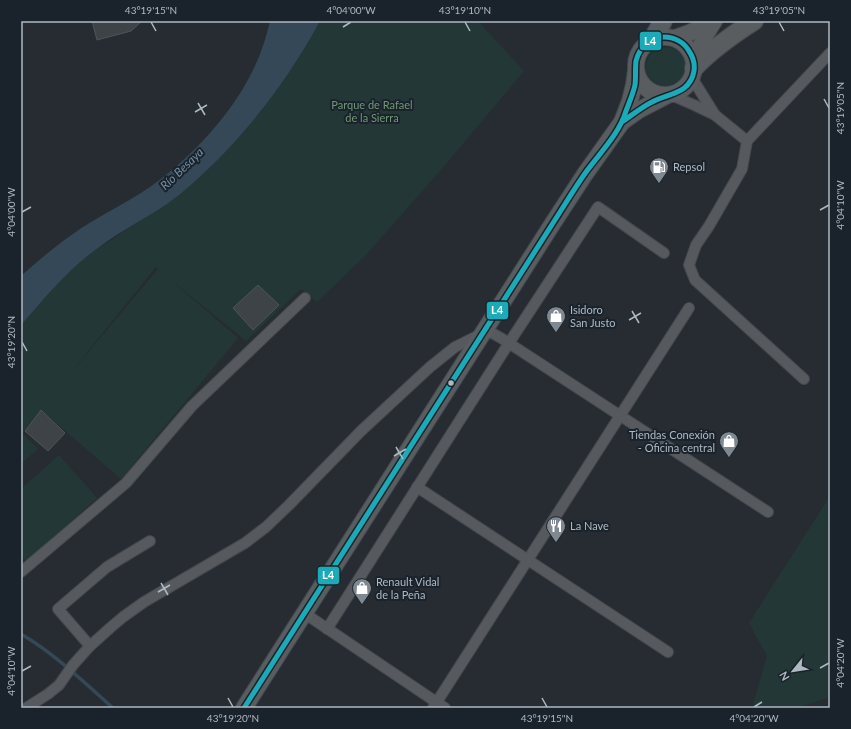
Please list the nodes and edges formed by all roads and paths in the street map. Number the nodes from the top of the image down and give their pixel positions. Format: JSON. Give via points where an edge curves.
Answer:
{"nodes":[{"id":1,"x":663,"y":21,"type":"edge"},
{"id":2,"x":714,"y":21,"type":"edge"},
{"id":3,"x":754,"y":21,"type":"edge"},
{"id":4,"x":675,"y":38,"type":"junction"},
{"id":5,"x":652,"y":40,"type":"junction"},
{"id":6,"x":830,"y":53,"type":"edge"},
{"id":7,"x":694,"y":69,"type":"junction"},
{"id":8,"x":636,"y":70,"type":"junction"},
{"id":9,"x":669,"y":95,"type":"junction"},
{"id":10,"x":715,"y":116,"type":"junction"},
{"id":11,"x":622,"y":122,"type":"junction"},
{"id":12,"x":747,"y":141,"type":"junction"},
{"id":13,"x":664,"y":253,"type":"dead end"},
{"id":14,"x":305,"y":298,"type":"dead end"},
{"id":15,"x":689,"y":308,"type":"dead end"},
{"id":16,"x":483,"y":333,"type":"junction"},
{"id":17,"x":509,"y":343,"type":"junction"},
{"id":18,"x":804,"y":379,"type":"dead end"},
{"id":19,"x":620,"y":416,"type":"junction"},
{"id":20,"x":417,"y":487,"type":"junction"},
{"id":21,"x":768,"y":512,"type":"dead end"},
{"id":22,"x":150,"y":540,"type":"dead end"},
{"id":23,"x":528,"y":560,"type":"junction"},
{"id":24,"x":21,"y":572,"type":"edge"},
{"id":25,"x":304,"y":614,"type":"junction"},
{"id":26,"x":327,"y":629,"type":"junction"},
{"id":27,"x":90,"y":646,"type":"junction"},
{"id":28,"x":668,"y":652,"type":"dead end"},
{"id":29,"x":438,"y":706,"type":"edge"},
{"id":30,"x":26,"y":708,"type":"edge"},
{"id":31,"x":244,"y":708,"type":"edge"}],
"edges":[{"from":1,"to":5,"type":"highway"},
{"from":2,"to":4,"type":"highway"},
{"from":2,"to":7,"type":"highway","via":[[706,34]]},
{"from":3,"to":7,"type":"highway","via":[[723,42]]},
{"from":4,"to":5,"type":"highway","via":[[660,37]]},
{"from":4,"to":7,"type":"highway","via":[[690,50]]},
{"from":5,"to":8,"type":"highway","via":[[639,52]]},
{"from":6,"to":12,"type":"street"},
{"from":7,"to":9,"type":"highway","via":[[689,84],[678,93]]},
{"from":7,"to":10,"type":"street"},
{"from":8,"to":9,"type":"highway","via":[[640,82],[649,91]]},
{"from":8,"to":11,"type":"highway","via":[[630,101]]},
{"from":9,"to":10,"type":"street"},
{"from":9,"to":11,"type":"highway"},
{"from":10,"to":12,"type":"street"},
{"from":11,"to":16,"type":"highway","via":[[585,174]]},
{"from":12,"to":18,"type":"street","via":[[742,169],[696,245],[689,265],[695,280]]},
{"from":13,"to":17,"type":"street","via":[[598,207]]},
{"from":14,"to":24,"type":"street","via":[[192,406],[126,483]]},
{"from":15,"to":19,"type":"street"},
{"from":16,"to":17,"type":"street","via":[[492,333]]},
{"from":16,"to":25,"type":"highway"},
{"from":16,"to":27,"type":"street","via":[[455,346],[430,367],[266,527],[144,602]]},
{"from":17,"to":19,"type":"street"},
{"from":17,"to":20,"type":"street"},
{"from":19,"to":21,"type":"street"},
{"from":19,"to":23,"type":"street"},
{"from":20,"to":23,"type":"street"},
{"from":20,"to":26,"type":"street"},
{"from":22,"to":27,"type":"street","via":[[107,567],[58,608]]},
{"from":23,"to":28,"type":"street"},
{"from":23,"to":29,"type":"street"},
{"from":25,"to":26,"type":"street"},
{"from":25,"to":31,"type":"highway"},
{"from":26,"to":29,"type":"street"},
{"from":27,"to":30,"type":"street","via":[[59,684]]}]}
